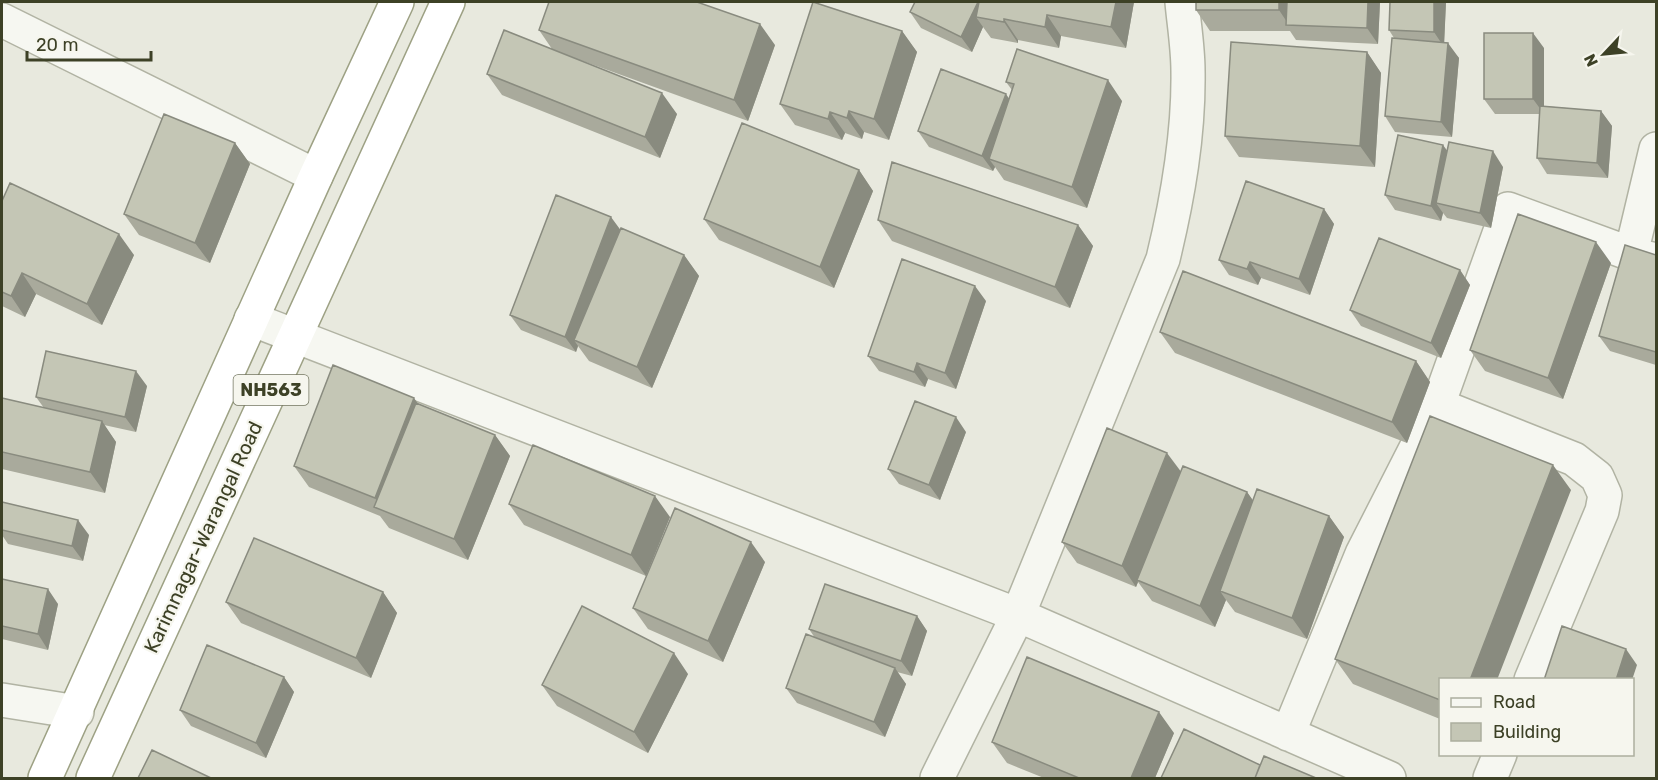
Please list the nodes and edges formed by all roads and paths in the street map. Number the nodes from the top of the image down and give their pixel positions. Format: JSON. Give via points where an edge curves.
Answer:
{"nodes":[{"id":1,"x":397,"y":2,"type":"edge"},
{"id":2,"x":448,"y":2,"type":"edge"},
{"id":3,"x":1182,"y":2,"type":"edge"},
{"id":4,"x":2,"y":20,"type":"edge"},
{"id":5,"x":1656,"y":149,"type":"edge"},
{"id":6,"x":316,"y":176,"type":"junction"},
{"id":7,"x":1644,"y":257,"type":"edge"},
{"id":8,"x":251,"y":319,"type":"junction"},
{"id":9,"x":295,"y":337,"type":"junction"},
{"id":10,"x":1438,"y":405,"type":"junction"},
{"id":11,"x":1018,"y":615,"type":"junction"},
{"id":12,"x":1533,"y":678,"type":"edge"},
{"id":13,"x":2,"y":700,"type":"edge"},
{"id":14,"x":77,"y":712,"type":"junction"},
{"id":15,"x":1288,"y":734,"type":"junction"},
{"id":16,"x":1499,"y":756,"type":"edge"},
{"id":17,"x":45,"y":778,"type":"edge"},
{"id":18,"x":93,"y":778,"type":"edge"},
{"id":19,"x":937,"y":778,"type":"edge"},
{"id":20,"x":1389,"y":778,"type":"edge"},
{"id":21,"x":1490,"y":778,"type":"edge"}],
"edges":[{"from":1,"to":6,"type":"highway","number":"NH563"},
{"from":2,"to":9,"type":"highway","name":"Karimnagar-Warangal Road","number":"NH563"},
{"from":3,"to":11,"type":"street","via":[[1188,69],[1186,143],[1163,259]]},
{"from":4,"to":6,"type":"street"},
{"from":5,"to":7,"type":"street"},
{"from":6,"to":8,"type":"highway","number":"NH563"},
{"from":7,"to":10,"type":"street","via":[[1508,209]]},
{"from":8,"to":9,"type":"street"},
{"from":8,"to":14,"type":"highway","number":"NH563"},
{"from":9,"to":11,"type":"street"},
{"from":9,"to":18,"type":"highway","name":"Karimnagar-Warangal Road","number":"NH563"},
{"from":10,"to":12,"type":"street","via":[[1574,459],[1597,477],[1605,495],[1602,511]]},
{"from":10,"to":15,"type":"street","via":[[1362,554]]},
{"from":11,"to":15,"type":"street"},
{"from":11,"to":19,"type":"street"},
{"from":13,"to":14,"type":"street"},
{"from":14,"to":17,"type":"highway","number":"NH563"},
{"from":15,"to":20,"type":"street"},
{"from":16,"to":21,"type":"street"}]}
